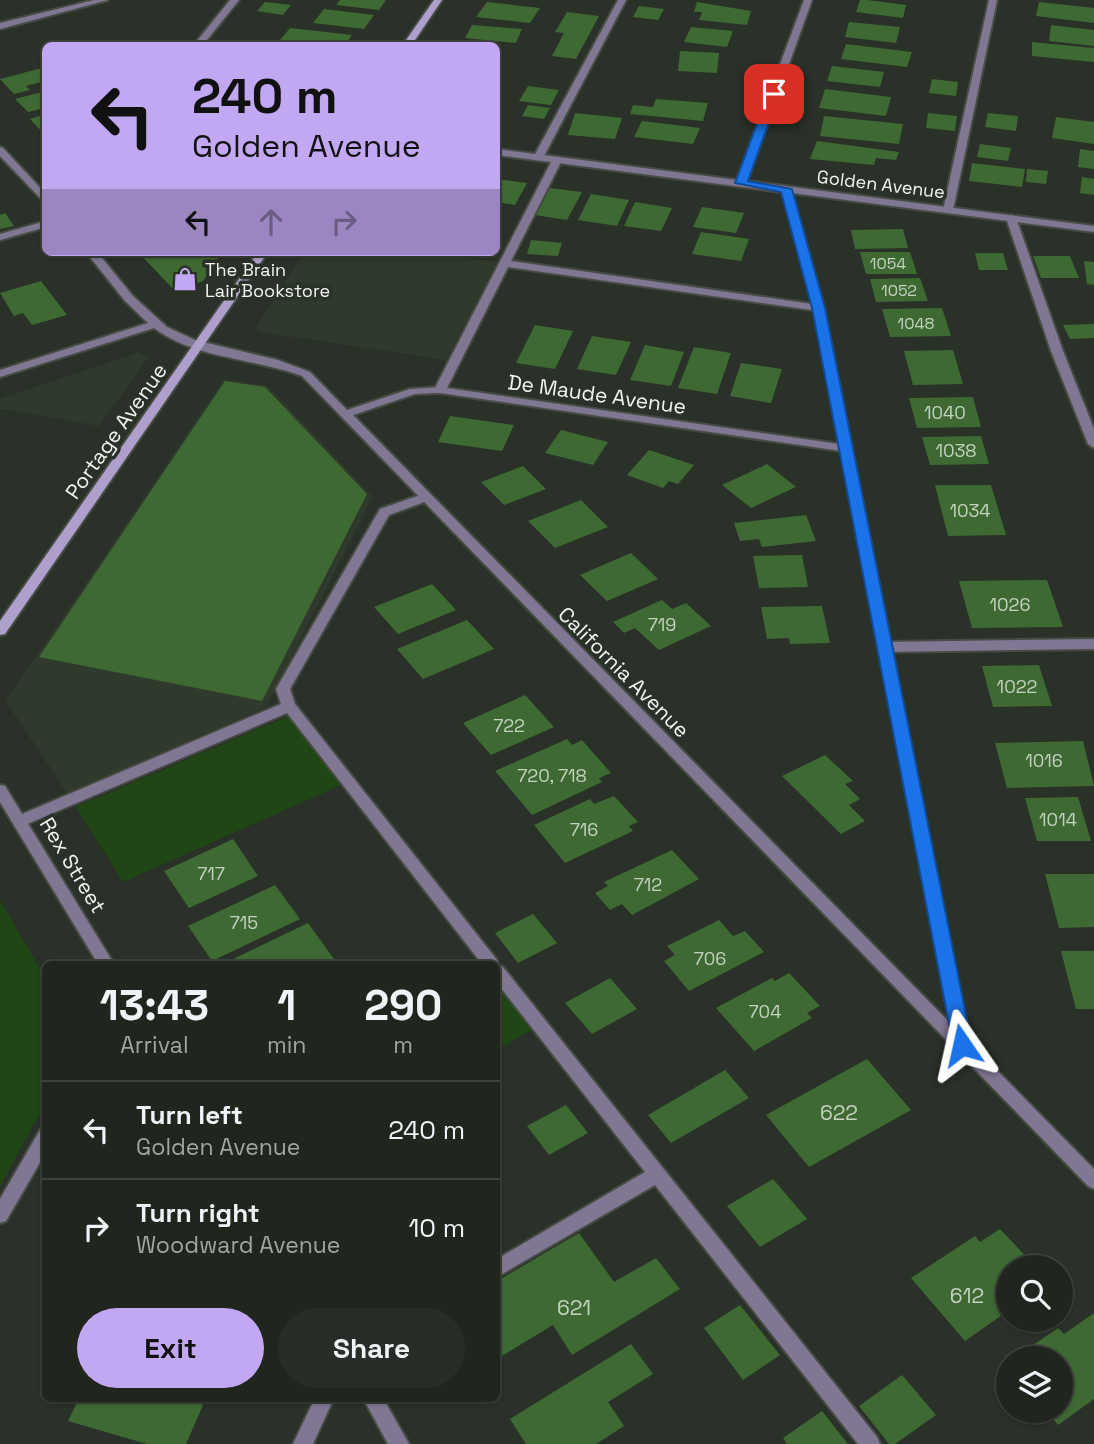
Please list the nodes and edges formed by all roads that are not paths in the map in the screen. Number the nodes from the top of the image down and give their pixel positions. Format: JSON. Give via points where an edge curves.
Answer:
{"nodes":[{"id":1,"x":104,"y":0,"type":"edge"},
{"id":2,"x":235,"y":0,"type":"edge"},
{"id":3,"x":438,"y":0,"type":"edge"},
{"id":4,"x":622,"y":0,"type":"edge"},
{"id":5,"x":808,"y":0,"type":"edge"},
{"id":6,"x":993,"y":0,"type":"edge"},
{"id":7,"x":0,"y":26,"type":"edge"},
{"id":8,"x":200,"y":42,"type":"edge"},
{"id":9,"x":409,"y":42,"type":"edge"},
{"id":10,"x":0,"y":150,"type":"edge"},
{"id":11,"x":500,"y":152,"type":"edge"},
{"id":12,"x":538,"y":158,"type":"junction"},
{"id":13,"x":557,"y":160,"type":"junction"},
{"id":14,"x":741,"y":183,"type":"junction"},
{"id":15,"x":786,"y":189,"type":"junction"},
{"id":16,"x":42,"y":197,"type":"edge"},
{"id":17,"x":948,"y":210,"type":"junction"},
{"id":18,"x":1011,"y":218,"type":"junction"},
{"id":19,"x":42,"y":224,"type":"edge"},
{"id":20,"x":1094,"y":229,"type":"edge"},
{"id":21,"x":0,"y":237,"type":"edge"},
{"id":22,"x":95,"y":256,"type":"edge"},
{"id":23,"x":260,"y":256,"type":"edge"},
{"id":24,"x":505,"y":264,"type":"junction"},
{"id":25,"x":818,"y":308,"type":"junction"},
{"id":26,"x":155,"y":324,"type":"junction"},
{"id":27,"x":199,"y":346,"type":"junction"},
{"id":28,"x":0,"y":374,"type":"edge"},
{"id":29,"x":440,"y":390,"type":"junction"},
{"id":30,"x":345,"y":414,"type":"junction"},
{"id":31,"x":1094,"y":444,"type":"edge"},
{"id":32,"x":845,"y":448,"type":"junction"},
{"id":33,"x":423,"y":498,"type":"junction"},
{"id":34,"x":0,"y":631,"type":"edge"},
{"id":35,"x":1094,"y":644,"type":"edge"},
{"id":36,"x":885,"y":647,"type":"junction"},
{"id":37,"x":289,"y":706,"type":"junction"},
{"id":38,"x":0,"y":790,"type":"edge"},
{"id":39,"x":20,"y":821,"type":"junction"},
{"id":40,"x":104,"y":961,"type":"edge"},
{"id":41,"x":489,"y":961,"type":"edge"},
{"id":42,"x":500,"y":975,"type":"edge"},
{"id":43,"x":962,"y":1045,"type":"junction"},
{"id":44,"x":42,"y":1142,"type":"edge"},
{"id":45,"x":656,"y":1175,"type":"junction"},
{"id":46,"x":1094,"y":1181,"type":"edge"},
{"id":47,"x":0,"y":1215,"type":"edge"},
{"id":48,"x":500,"y":1267,"type":"edge"},
{"id":49,"x":323,"y":1402,"type":"edge"},
{"id":50,"x":374,"y":1402,"type":"edge"},
{"id":51,"x":303,"y":1444,"type":"edge"},
{"id":52,"x":399,"y":1444,"type":"edge"},
{"id":53,"x":870,"y":1444,"type":"edge"}],
"edges":[{"from":1,"to":7,"type":"street"},
{"from":2,"to":8,"type":"street"},
{"from":3,"to":9,"type":"main road"},
{"from":4,"to":12,"type":"street"},
{"from":5,"to":14,"type":"street"},
{"from":6,"to":17,"type":"street"},
{"from":10,"to":16,"type":"street"},
{"from":11,"to":12,"type":"street","name":"Golden Avenue"},
{"from":12,"to":13,"type":"street","name":"Golden Avenue"},
{"from":13,"to":14,"type":"street","name":"Golden Avenue"},
{"from":13,"to":24,"type":"street"},
{"from":14,"to":15,"type":"street","name":"Golden Avenue"},
{"from":15,"to":17,"type":"street","name":"Golden Avenue"},
{"from":15,"to":25,"type":"street"},
{"from":17,"to":18,"type":"street","name":"Golden Avenue"},
{"from":18,"to":20,"type":"street","name":"Golden Avenue"},
{"from":18,"to":31,"type":"street"},
{"from":19,"to":21,"type":"street"},
{"from":22,"to":26,"type":"street","name":"California Avenue"},
{"from":23,"to":27,"type":"main road","name":"Portage Avenue"},
{"from":24,"to":25,"type":"street"},
{"from":24,"to":29,"type":"street"},
{"from":25,"to":32,"type":"street"},
{"from":26,"to":27,"type":"street","name":"California Avenue"},
{"from":26,"to":28,"type":"street"},
{"from":27,"to":30,"type":"street","name":"California Avenue","via":[[306,374]]},
{"from":27,"to":34,"type":"main road","name":"Portage Avenue"},
{"from":29,"to":30,"type":"street","name":"De Maude Avenue","via":[[414,391]]},
{"from":29,"to":32,"type":"street","name":"De Maude Avenue"},
{"from":30,"to":33,"type":"street","name":"California Avenue"},
{"from":32,"to":36,"type":"street"},
{"from":33,"to":37,"type":"street","via":[[384,512],[283,689]]},
{"from":33,"to":43,"type":"street","name":"California Avenue"},
{"from":35,"to":36,"type":"street"},
{"from":36,"to":43,"type":"street"},
{"from":37,"to":39,"type":"street"},
{"from":37,"to":41,"type":"street"},
{"from":38,"to":39,"type":"street","name":"Rex Street"},
{"from":39,"to":40,"type":"street","name":"Rex Street"},
{"from":42,"to":45,"type":"street"},
{"from":43,"to":46,"type":"street","name":"California Avenue"},
{"from":44,"to":47,"type":"street"},
{"from":45,"to":48,"type":"street"},
{"from":45,"to":53,"type":"street"},
{"from":49,"to":51,"type":"street"},
{"from":50,"to":52,"type":"street"}]}
